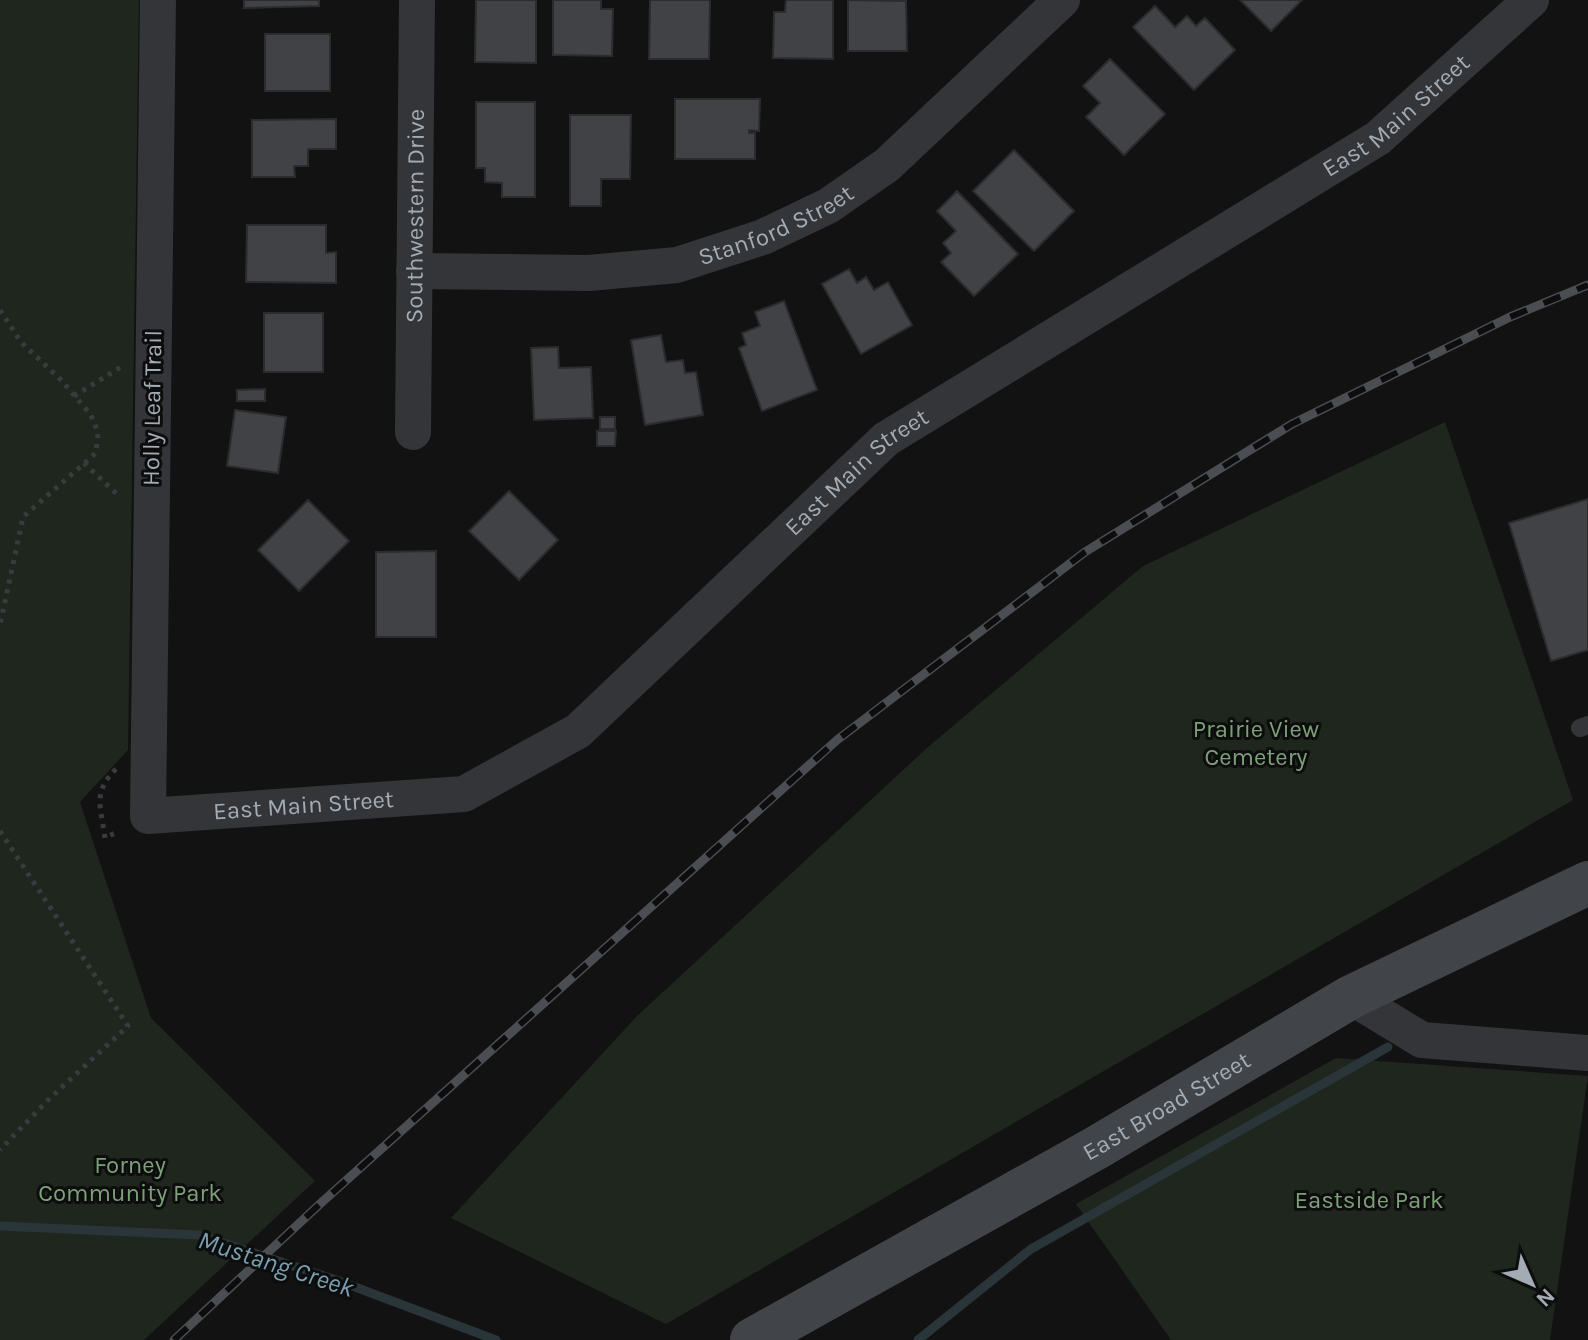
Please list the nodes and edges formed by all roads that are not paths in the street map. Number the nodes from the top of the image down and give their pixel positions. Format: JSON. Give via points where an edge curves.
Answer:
{"nodes":[{"id":1,"x":158,"y":0,"type":"edge"},
{"id":2,"x":417,"y":0,"type":"edge"},
{"id":3,"x":1062,"y":0,"type":"edge"},
{"id":4,"x":1531,"y":0,"type":"edge"},
{"id":5,"x":414,"y":271,"type":"junction"},
{"id":6,"x":413,"y":432,"type":"dead end"},
{"id":7,"x":148,"y":816,"type":"joint"},
{"id":8,"x":1588,"y":883,"type":"edge"},
{"id":9,"x":1351,"y":997,"type":"junction"},
{"id":10,"x":1588,"y":1053,"type":"edge"},
{"id":11,"x":752,"y":1340,"type":"edge"}],
"edges":[{"from":1,"to":7,"type":"street","name":"Holly Leaf Trail"},
{"from":2,"to":5,"type":"street","name":"Southwestern Drive"},
{"from":3,"to":5,"type":"street","name":"Stanford Street","via":[[887,165],[828,206],[763,237],[677,265],[589,273]]},
{"from":4,"to":7,"type":"street","name":"East Main Street","via":[[1378,138],[886,439],[578,731],[464,794]]},
{"from":5,"to":6,"type":"street","name":"Southwestern Drive"},
{"from":8,"to":9,"type":"main road","name":"East Broad Street"},
{"from":9,"to":10,"type":"street","via":[[1422,1040]]},
{"from":9,"to":11,"type":"main road","name":"East Broad Street","via":[[1096,1148]]}]}
